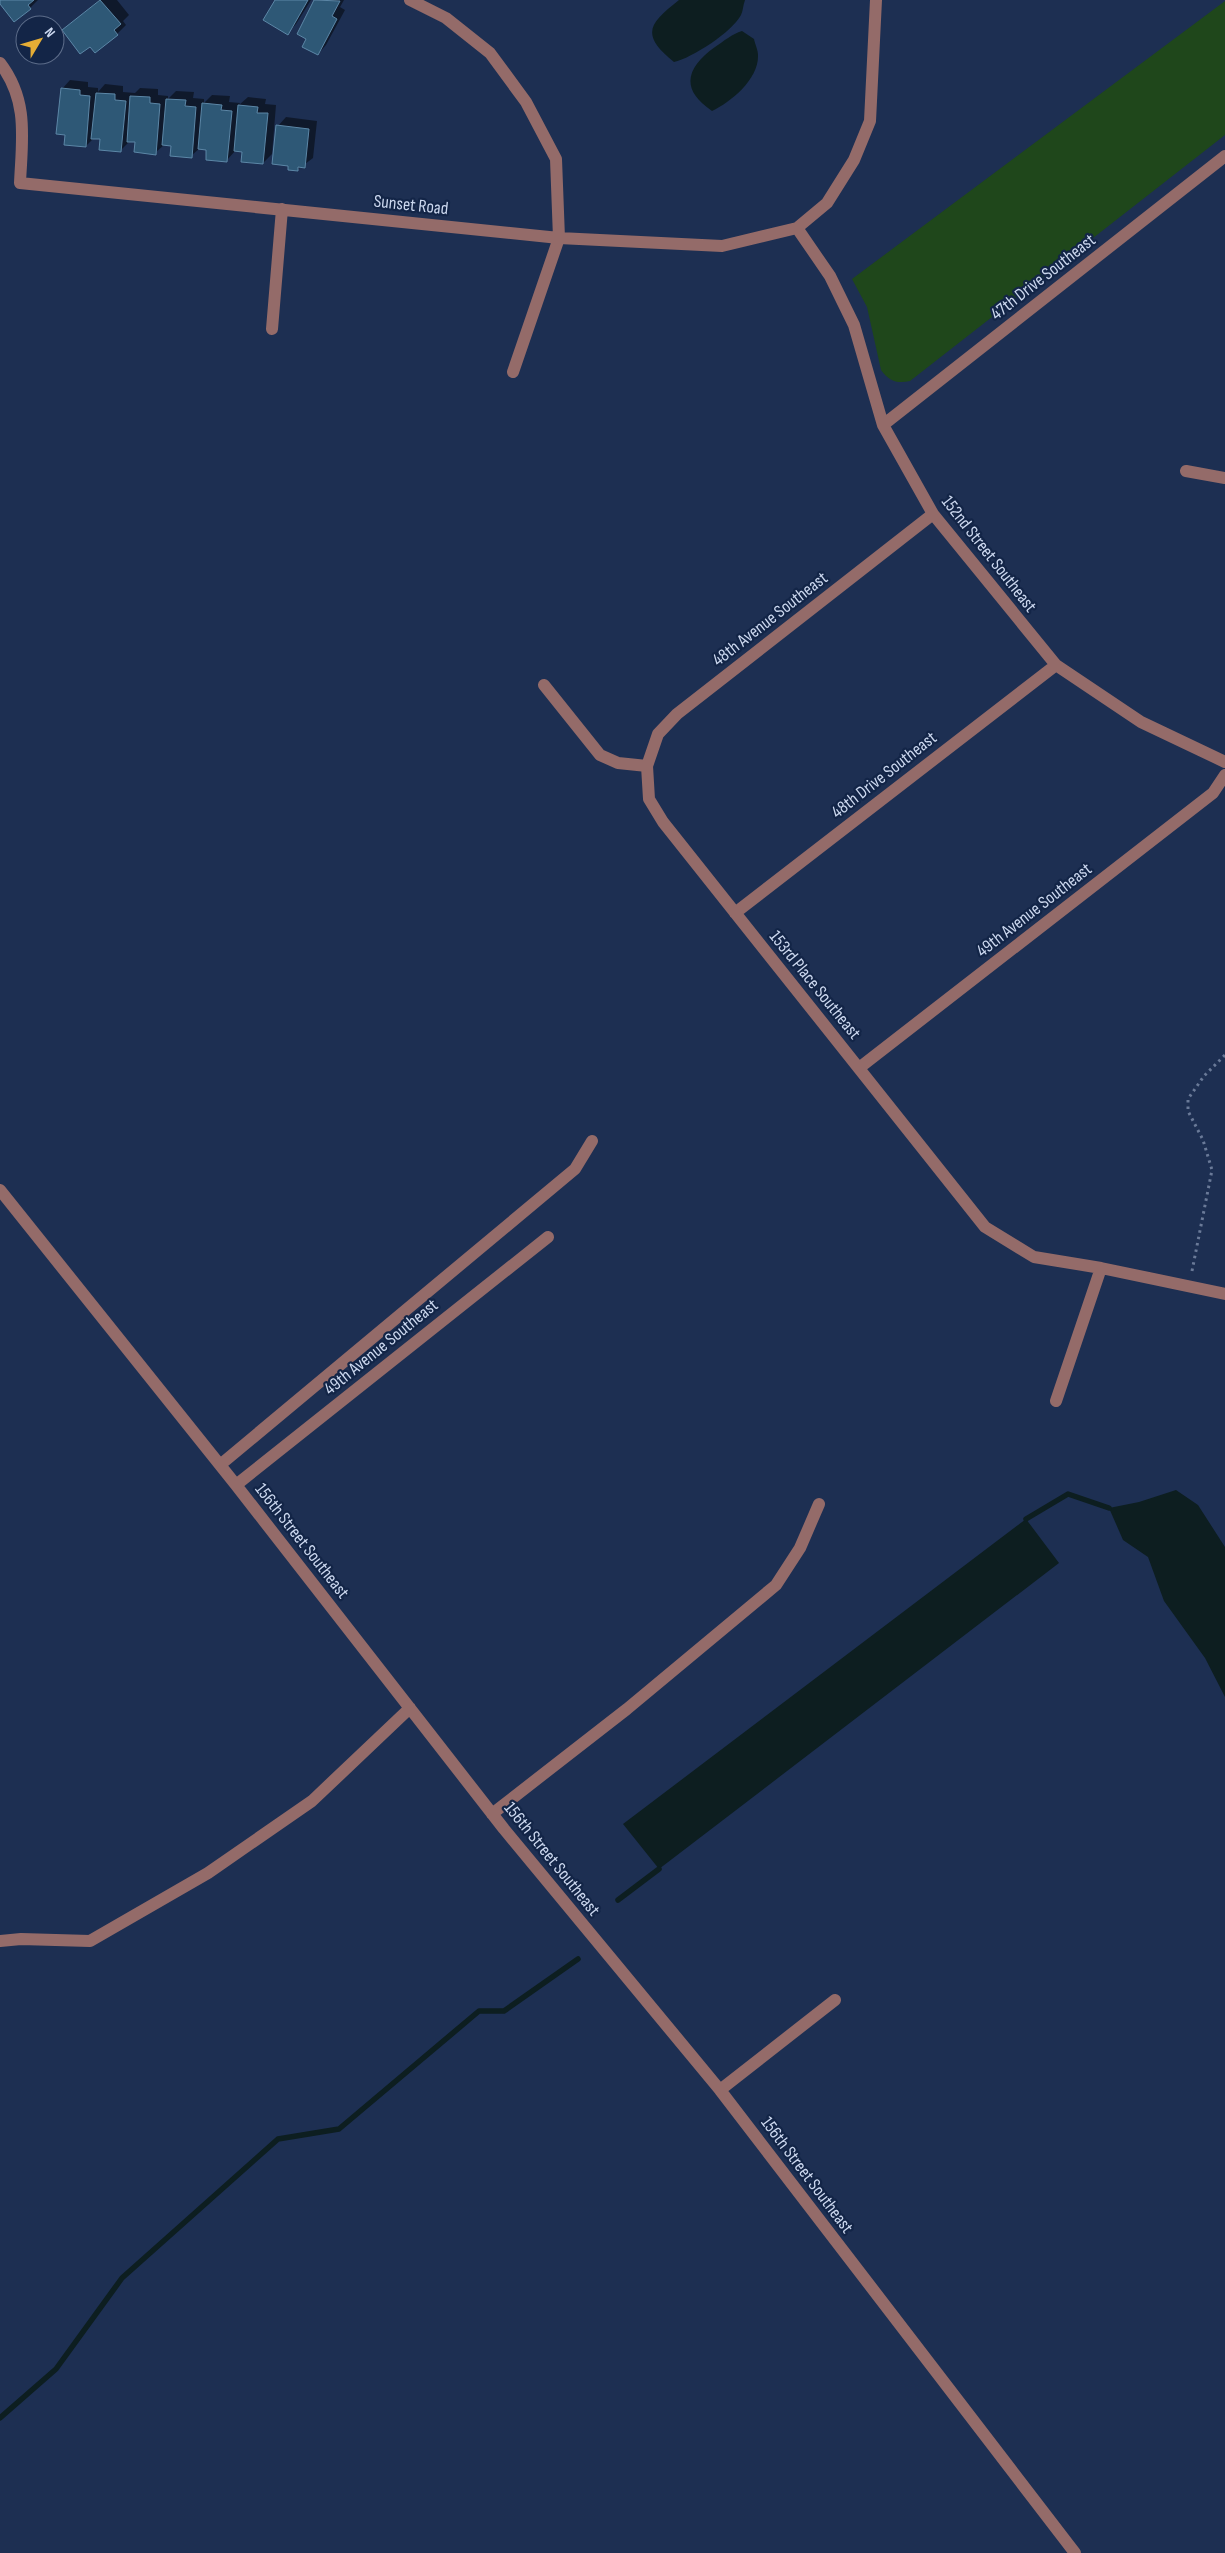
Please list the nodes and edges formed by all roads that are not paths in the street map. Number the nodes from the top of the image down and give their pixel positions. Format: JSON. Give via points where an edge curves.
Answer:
{"nodes":[{"id":1,"x":410,"y":0,"type":"edge"},
{"id":2,"x":876,"y":0,"type":"edge"},
{"id":3,"x":0,"y":64,"type":"edge"},
{"id":4,"x":1225,"y":156,"type":"edge"},
{"id":5,"x":282,"y":209,"type":"junction"},
{"id":6,"x":797,"y":228,"type":"junction"},
{"id":7,"x":559,"y":238,"type":"junction"},
{"id":8,"x":272,"y":329,"type":"dead end"},
{"id":9,"x":513,"y":372,"type":"dead end"},
{"id":10,"x":883,"y":425,"type":"junction"},
{"id":11,"x":1186,"y":470,"type":"dead end"},
{"id":12,"x":1225,"y":478,"type":"edge"},
{"id":13,"x":933,"y":514,"type":"junction"},
{"id":14,"x":1056,"y":666,"type":"junction"},
{"id":15,"x":544,"y":685,"type":"dead end"},
{"id":16,"x":1225,"y":762,"type":"edge"},
{"id":17,"x":646,"y":766,"type":"junction"},
{"id":18,"x":1225,"y":775,"type":"edge"},
{"id":19,"x":735,"y":913,"type":"junction"},
{"id":20,"x":859,"y":1068,"type":"junction"},
{"id":21,"x":592,"y":1141,"type":"dead end"},
{"id":22,"x":0,"y":1190,"type":"edge"},
{"id":23,"x":548,"y":1236,"type":"dead end"},
{"id":24,"x":1101,"y":1268,"type":"junction"},
{"id":25,"x":1225,"y":1294,"type":"edge"},
{"id":26,"x":1056,"y":1401,"type":"dead end"},
{"id":27,"x":220,"y":1465,"type":"junction"},
{"id":28,"x":236,"y":1486,"type":"junction"},
{"id":29,"x":819,"y":1504,"type":"dead end"},
{"id":30,"x":410,"y":1708,"type":"junction"},
{"id":31,"x":492,"y":1814,"type":"junction"},
{"id":32,"x":0,"y":1942,"type":"edge"},
{"id":33,"x":835,"y":2000,"type":"dead end"},
{"id":34,"x":720,"y":2090,"type":"junction"},
{"id":35,"x":1075,"y":2553,"type":"edge"}],
"edges":[{"from":1,"to":7,"type":"street","via":[[446,18],[490,53],[526,102],[556,159]]},
{"from":2,"to":6,"type":"street","via":[[870,121],[854,160],[827,203]]},
{"from":3,"to":5,"type":"street","name":"Sunset Road","via":[[9,76],[23,116],[20,183]]},
{"from":4,"to":10,"type":"street","name":"47th Drive Southeast"},
{"from":5,"to":7,"type":"street","name":"Sunset Road"},
{"from":5,"to":8,"type":"street"},
{"from":6,"to":7,"type":"street","name":"Sunset Road","via":[[722,246]]},
{"from":6,"to":10,"type":"street","name":"152nd Street Southeast","via":[[830,276],[854,324]]},
{"from":7,"to":9,"type":"street"},
{"from":10,"to":13,"type":"street","name":"152nd Street Southeast"},
{"from":11,"to":12,"type":"street"},
{"from":13,"to":14,"type":"street","name":"152nd Street Southeast"},
{"from":13,"to":17,"type":"street","name":"48th Avenue Southeast","via":[[677,714],[658,734]]},
{"from":14,"to":16,"type":"street","name":"152nd Street Southeast","via":[[1141,722]]},
{"from":14,"to":19,"type":"street","name":"48th Drive Southeast"},
{"from":15,"to":17,"type":"street","via":[[600,755],[618,763]]},
{"from":17,"to":19,"type":"street","name":"153rd Place Southeast","via":[[649,799],[663,822]]},
{"from":18,"to":20,"type":"street","name":"49th Avenue Southeast","via":[[1213,793]]},
{"from":19,"to":20,"type":"street","name":"153rd Place Southeast"},
{"from":20,"to":24,"type":"street","name":"153rd Place Southeast","via":[[985,1227],[1034,1257]]},
{"from":21,"to":27,"type":"street","via":[[575,1169]]},
{"from":22,"to":27,"type":"street","name":"156th Street Southeast"},
{"from":23,"to":28,"type":"street","name":"49th Avenue Southeast"},
{"from":24,"to":25,"type":"street","name":"153rd Place Southeast"},
{"from":24,"to":26,"type":"street"},
{"from":27,"to":28,"type":"street","name":"156th Street Southeast"},
{"from":28,"to":30,"type":"street","name":"156th Street Southeast"},
{"from":29,"to":31,"type":"street","via":[[800,1548],[776,1585],[627,1709]]},
{"from":30,"to":31,"type":"street","name":"156th Street Southeast"},
{"from":30,"to":32,"type":"street","via":[[312,1802],[208,1873],[90,1941]]},
{"from":31,"to":34,"type":"street","name":"156th Street Southeast"},
{"from":33,"to":34,"type":"street"},
{"from":34,"to":35,"type":"street","name":"156th Street Southeast"}]}
